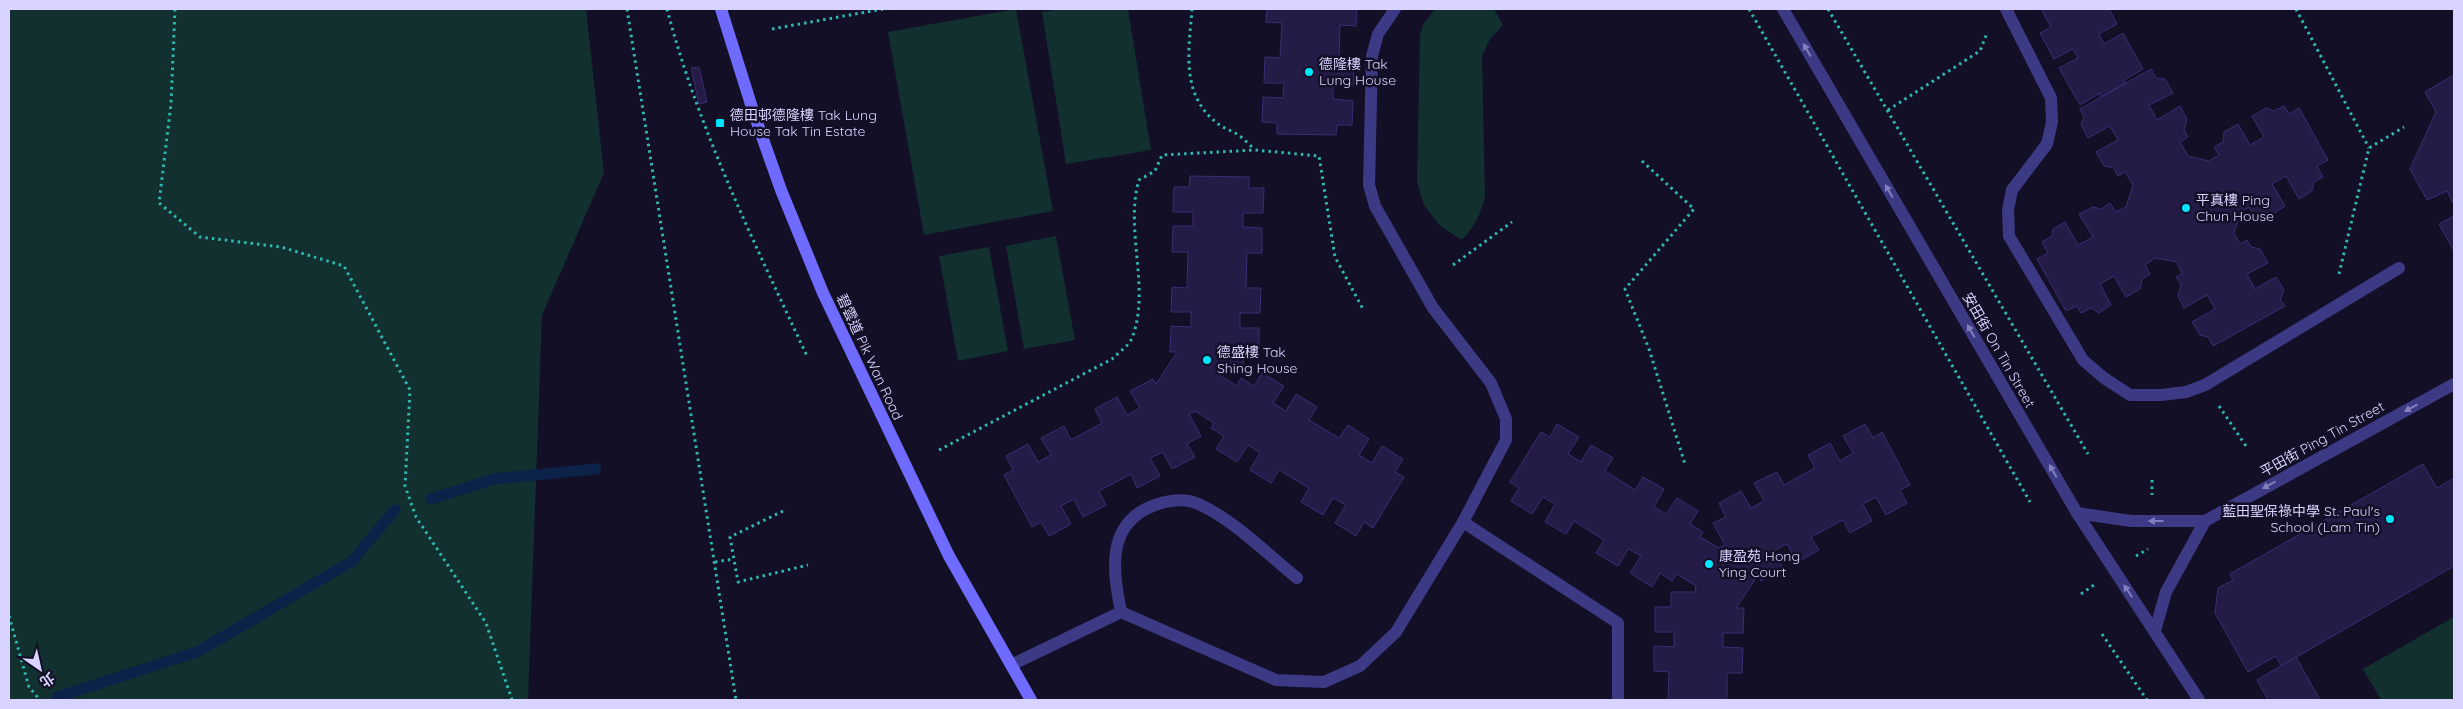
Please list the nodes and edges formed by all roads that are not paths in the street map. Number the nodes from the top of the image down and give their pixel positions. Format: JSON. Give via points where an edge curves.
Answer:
{"nodes":[{"id":1,"x":721,"y":9,"type":"edge"},
{"id":2,"x":1395,"y":9,"type":"edge"},
{"id":3,"x":2006,"y":9,"type":"edge"},
{"id":4,"x":1787,"y":10,"type":"edge"},
{"id":5,"x":2399,"y":268,"type":"dead end"},
{"id":6,"x":2454,"y":384,"type":"edge"},
{"id":7,"x":2077,"y":513,"type":"junction"},
{"id":8,"x":2205,"y":521,"type":"junction"},
{"id":9,"x":1463,"y":522,"type":"junction"},
{"id":10,"x":1296,"y":578,"type":"dead end"},
{"id":11,"x":1120,"y":612,"type":"junction"},
{"id":12,"x":2155,"y":632,"type":"junction"},
{"id":13,"x":1011,"y":665,"type":"junction"},
{"id":14,"x":1031,"y":700,"type":"edge"},
{"id":15,"x":1618,"y":700,"type":"edge"},
{"id":16,"x":2199,"y":700,"type":"edge"}],
"edges":[{"from":1,"to":13,"type":"main road","name":"碧雲道 Pik Wan Road","via":[[781,190],[823,293],[949,556]]},
{"from":2,"to":9,"type":"street","via":[[1378,34],[1372,56],[1369,185],[1375,206],[1433,308],[1491,383],[1506,419],[1506,440]]},
{"from":3,"to":5,"type":"street","via":[[2051,98],[2052,122],[2047,144],[2012,190],[2008,210],[2009,236],[2083,360],[2104,378],[2130,395],[2161,396],[2205,385]]},
{"from":7,"to":4,"type":"street","name":"安田街 On Tin Street","one_way":true},
{"from":6,"to":8,"type":"street","name":"平田街 Ping Tin Street","one_way":true},
{"from":8,"to":7,"type":"street","name":"平田街 Ping Tin Street","one_way":true,"via":[[2131,521]]},
{"from":12,"to":7,"type":"street","name":"安田街 On Tin Street","one_way":true},
{"from":8,"to":12,"type":"street","via":[[2166,592]]},
{"from":9,"to":11,"type":"street","via":[[1396,632],[1360,666],[1324,682],[1276,680]]},
{"from":9,"to":15,"type":"street","via":[[1618,623]]},
{"from":10,"to":11,"type":"street","via":[[1216,513],[1194,502],[1168,500],[1145,509],[1126,526],[1115,549],[1113,573]]},
{"from":11,"to":13,"type":"street"},
{"from":12,"to":16,"type":"street","name":"安田街 On Tin Street"},
{"from":13,"to":14,"type":"main road","name":"碧雲道 Pik Wan Road"}]}
